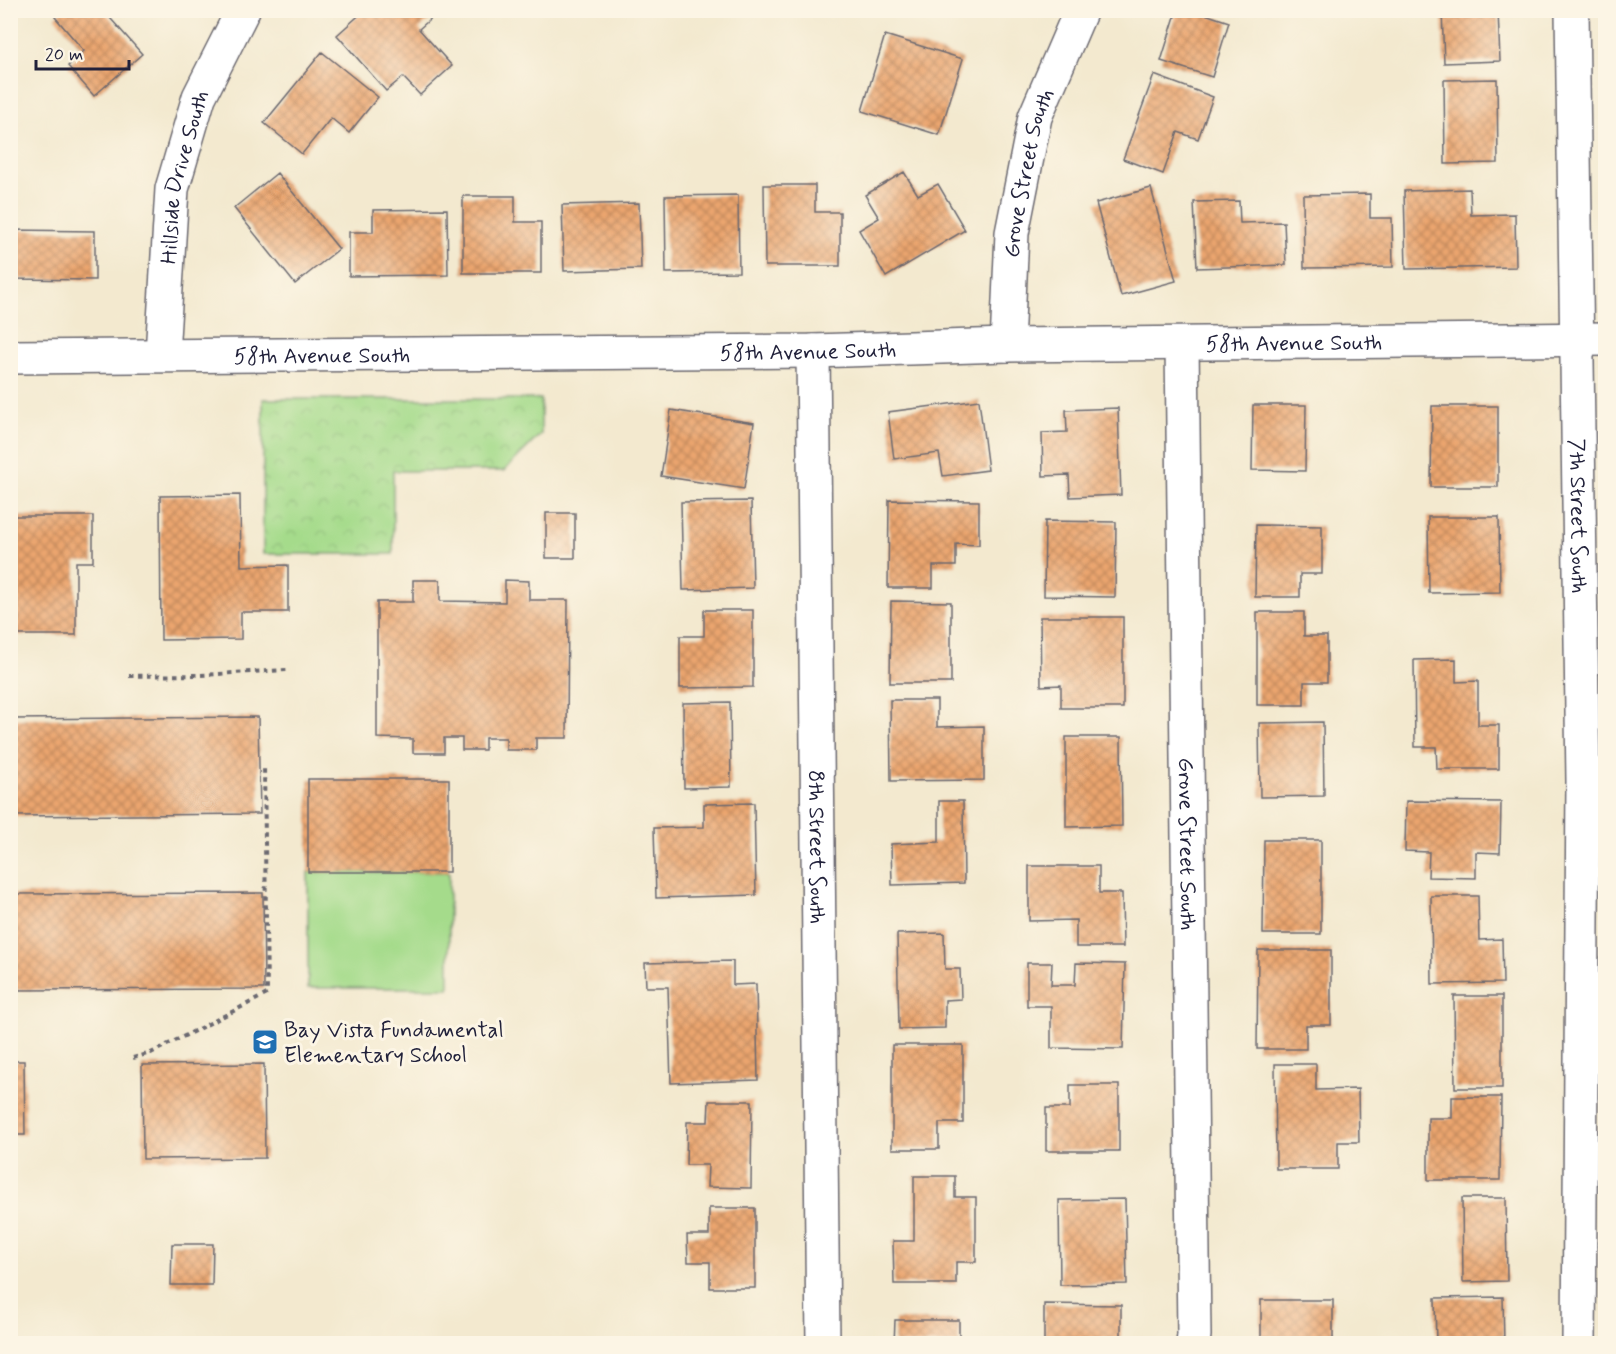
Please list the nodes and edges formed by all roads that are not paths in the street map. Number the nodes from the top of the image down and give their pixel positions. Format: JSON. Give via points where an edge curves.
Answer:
{"nodes":[{"id":1,"x":1081,"y":10,"type":"edge"},
{"id":2,"x":1572,"y":10,"type":"edge"},
{"id":3,"x":242,"y":11,"type":"edge"},
{"id":4,"x":1591,"y":339,"type":"edge"},
{"id":5,"x":1182,"y":344,"type":"junction"},
{"id":6,"x":1007,"y":345,"type":"junction"},
{"id":7,"x":813,"y":351,"type":"junction"},
{"id":8,"x":162,"y":356,"type":"junction"},
{"id":9,"x":10,"y":357,"type":"edge"},
{"id":10,"x":1594,"y":781,"type":"edge"},
{"id":11,"x":1593,"y":1287,"type":"edge"},
{"id":12,"x":823,"y":1344,"type":"edge"},
{"id":13,"x":1193,"y":1344,"type":"edge"},
{"id":14,"x":1579,"y":1344,"type":"edge"}],
"edges":[{"from":1,"to":6,"type":"street","name":"Grove Street South","via":[[1035,117],[1012,233]]},
{"from":2,"to":4,"type":"street","name":"7th Street South"},
{"from":3,"to":8,"type":"street","name":"Hillside Drive South","via":[[199,98],[172,189]]},
{"from":4,"to":5,"type":"street","name":"58th Avenue South"},
{"from":4,"to":10,"type":"street","name":"7th Street South"},
{"from":5,"to":6,"type":"street","name":"58th Avenue South"},
{"from":5,"to":13,"type":"street","name":"Grove Street South"},
{"from":6,"to":7,"type":"street","name":"58th Avenue South"},
{"from":7,"to":8,"type":"street","name":"58th Avenue South"},
{"from":7,"to":12,"type":"street","name":"8th Street South"},
{"from":8,"to":9,"type":"street","name":"58th Avenue South"},
{"from":10,"to":11,"type":"street","name":"7th Street South"},
{"from":11,"to":14,"type":"street","name":"7th Street South"}]}
